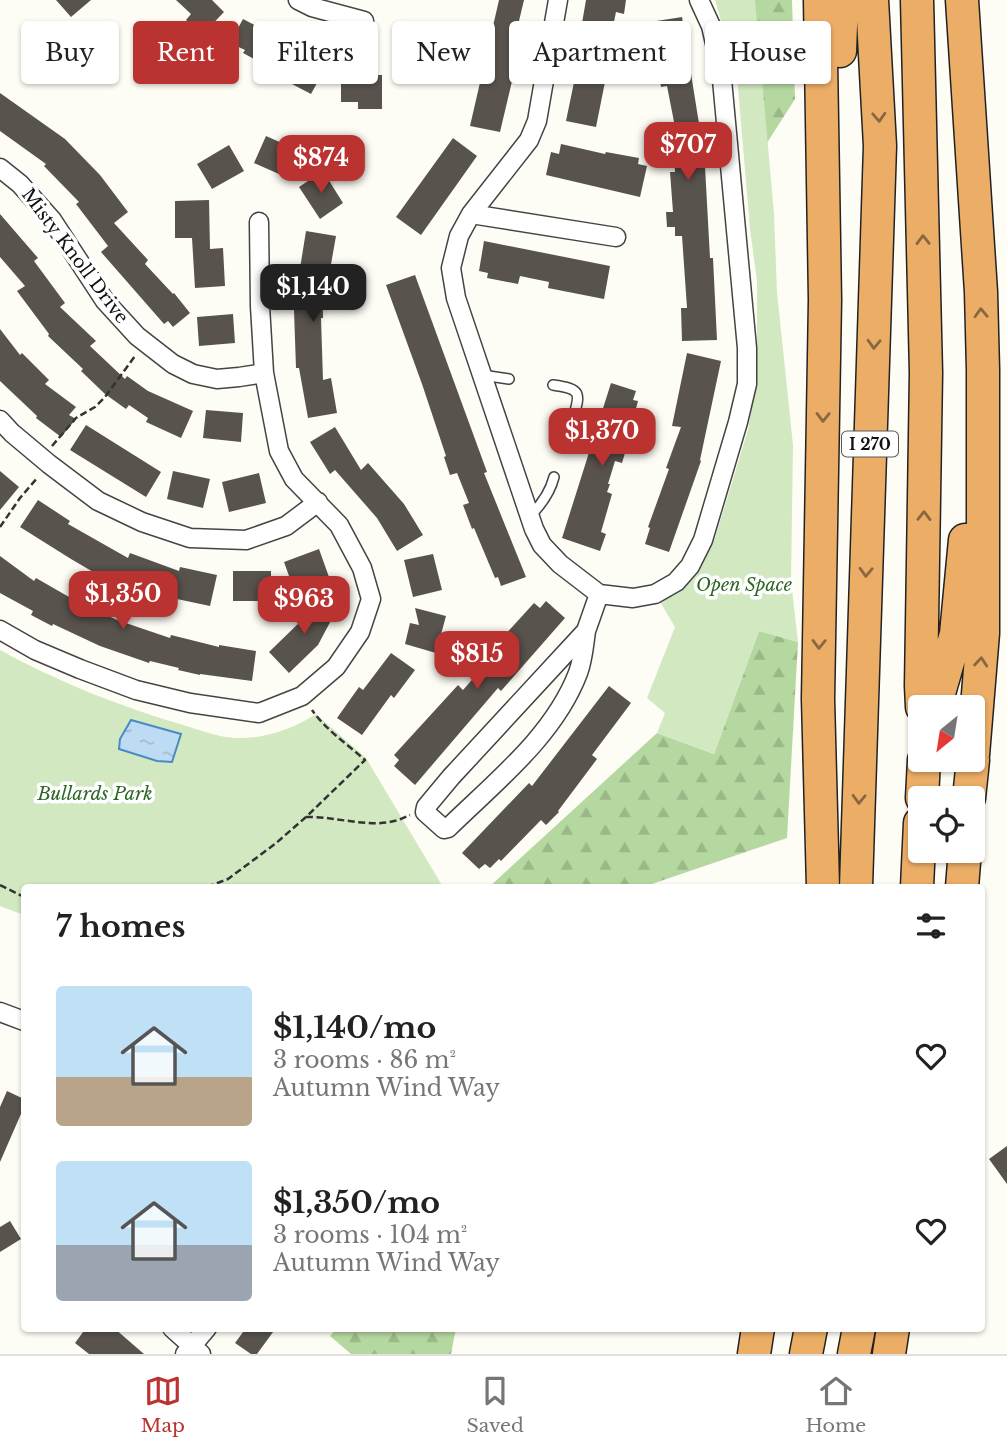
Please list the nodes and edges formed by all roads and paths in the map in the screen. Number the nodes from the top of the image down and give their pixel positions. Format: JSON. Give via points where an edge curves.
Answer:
{"nodes":[{"id":1,"x":298,"y":0,"type":"edge"},
{"id":2,"x":558,"y":0,"type":"edge"},
{"id":3,"x":699,"y":0,"type":"edge"},
{"id":4,"x":820,"y":0,"type":"edge"},
{"id":5,"x":842,"y":0,"type":"edge"},
{"id":6,"x":872,"y":0,"type":"edge"},
{"id":7,"x":917,"y":0,"type":"edge"},
{"id":8,"x":962,"y":0,"type":"edge"},
{"id":9,"x":364,"y":21,"type":"dead end"},
{"id":10,"x":0,"y":168,"type":"edge"},
{"id":11,"x":471,"y":214,"type":"junction"},
{"id":12,"x":259,"y":222,"type":"dead end"},
{"id":13,"x":616,"y":237,"type":"dead end"},
{"id":14,"x":825,"y":300,"type":"junction"},
{"id":15,"x":145,"y":342,"type":"junction"},
{"id":16,"x":983,"y":370,"type":"junction"},
{"id":17,"x":264,"y":373,"type":"junction"},
{"id":18,"x":482,"y":375,"type":"junction"},
{"id":19,"x":509,"y":379,"type":"dead end"},
{"id":20,"x":553,"y":385,"type":"dead end"},
{"id":21,"x":573,"y":418,"type":"dead end"},
{"id":22,"x":0,"y":420,"type":"edge"},
{"id":23,"x":46,"y":461,"type":"junction"},
{"id":24,"x":554,"y":477,"type":"dead end"},
{"id":25,"x":318,"y":502,"type":"junction"},
{"id":26,"x":530,"y":516,"type":"junction"},
{"id":27,"x":0,"y":527,"type":"edge"},
{"id":28,"x":599,"y":594,"type":"junction"},
{"id":29,"x":0,"y":630,"type":"edge"},
{"id":30,"x":586,"y":631,"type":"junction"},
{"id":31,"x":921,"y":695,"type":"edge"},
{"id":32,"x":938,"y":695,"type":"edge"},
{"id":33,"x":978,"y":695,"type":"edge"},
{"id":34,"x":818,"y":699,"type":"junction"},
{"id":35,"x":311,"y":708,"type":"dead end"},
{"id":36,"x":413,"y":814,"type":"dead end"},
{"id":37,"x":306,"y":817,"type":"junction"},
{"id":38,"x":918,"y":863,"type":"edge"},
{"id":39,"x":964,"y":863,"type":"edge"},
{"id":40,"x":215,"y":884,"type":"edge"},
{"id":41,"x":806,"y":884,"type":"edge"},
{"id":42,"x":822,"y":884,"type":"edge"},
{"id":43,"x":856,"y":884,"type":"edge"},
{"id":44,"x":917,"y":884,"type":"edge"},
{"id":45,"x":962,"y":884,"type":"edge"},
{"id":46,"x":0,"y":885,"type":"edge"},
{"id":47,"x":21,"y":896,"type":"edge"},
{"id":48,"x":0,"y":1012,"type":"edge"},
{"id":49,"x":21,"y":1020,"type":"edge"},
{"id":50,"x":176,"y":1332,"type":"edge"},
{"id":51,"x":205,"y":1332,"type":"edge"},
{"id":52,"x":757,"y":1332,"type":"edge"},
{"id":53,"x":810,"y":1332,"type":"edge"},
{"id":54,"x":858,"y":1332,"type":"edge"},
{"id":55,"x":892,"y":1332,"type":"edge"},
{"id":56,"x":193,"y":1351,"type":"edge"},
{"id":57,"x":754,"y":1354,"type":"edge"},
{"id":58,"x":806,"y":1354,"type":"edge"},
{"id":59,"x":854,"y":1354,"type":"edge"},
{"id":60,"x":889,"y":1354,"type":"edge"}],
"edges":[{"from":1,"to":9,"type":"street"},
{"from":2,"to":11,"type":"street","via":[[537,121],[529,140]]},
{"from":3,"to":28,"type":"street","via":[[711,26],[720,69],[747,384],[703,540],[690,566],[676,582],[655,594],[633,598]]},
{"from":4,"to":14,"type":"highway","number":"I 270"},
{"from":5,"to":14,"type":"highway"},
{"from":6,"to":43,"type":"highway","number":"I 270","one_way":true,"via":[[880,146]]},
{"from":31,"to":7,"type":"highway","one_way":true,"via":[[926,373]]},
{"from":16,"to":8,"type":"highway","one_way":true},
{"from":10,"to":15,"type":"street","name":"Misty Knoll Drive","via":[[52,220],[105,301]]},
{"from":11,"to":13,"type":"street"},
{"from":11,"to":18,"type":"street","via":[[459,236],[452,268],[456,298]]},
{"from":12,"to":17,"type":"street"},
{"from":14,"to":34,"type":"highway","number":"I 270","one_way":true},
{"from":15,"to":17,"type":"street","name":"Misty Knoll Drive","via":[[192,374],[217,379]]},
{"from":15,"to":23,"type":"path","via":[[105,397],[76,418]]},
{"from":16,"to":32,"type":"highway","via":[[956,634]]},
{"from":33,"to":16,"type":"highway","one_way":true,"via":[[983,634]]},
{"from":17,"to":25,"type":"street","via":[[279,451],[294,479]]},
{"from":18,"to":19,"type":"lane"},
{"from":18,"to":26,"type":"street"},
{"from":20,"to":21,"type":"lane","via":[[577,393]]},
{"from":22,"to":23,"type":"street"},
{"from":23,"to":25,"type":"street","via":[[98,501],[190,538],[246,540],[286,526]]},
{"from":23,"to":27,"type":"path"},
{"from":24,"to":26,"type":"lane","via":[[552,487]]},
{"from":25,"to":29,"type":"street","via":[[339,525],[362,568],[371,599],[360,632],[337,667],[302,696],[259,713],[190,703],[136,690],[80,669]]},
{"from":26,"to":28,"type":"street","via":[[542,545]]},
{"from":28,"to":30,"type":"street"},
{"from":30,"to":30,"type":"street","via":[[426,807],[425,812],[444,830],[529,750],[557,715],[578,673]]},
{"from":34,"to":41,"type":"highway","number":"I 270"},
{"from":34,"to":42,"type":"highway"},
{"from":35,"to":37,"type":"path","via":[[365,760]]},
{"from":36,"to":37,"type":"path","via":[[392,822]]},
{"from":37,"to":40,"type":"path","via":[[228,879]]},
{"from":38,"to":44,"type":"highway"},
{"from":39,"to":45,"type":"highway"},
{"from":46,"to":47,"type":"path"},
{"from":48,"to":49,"type":"street"},
{"from":50,"to":56,"type":"street"},
{"from":51,"to":56,"type":"street"},
{"from":52,"to":57,"type":"highway"},
{"from":53,"to":58,"type":"highway"},
{"from":54,"to":59,"type":"highway"},
{"from":55,"to":60,"type":"highway"}]}
